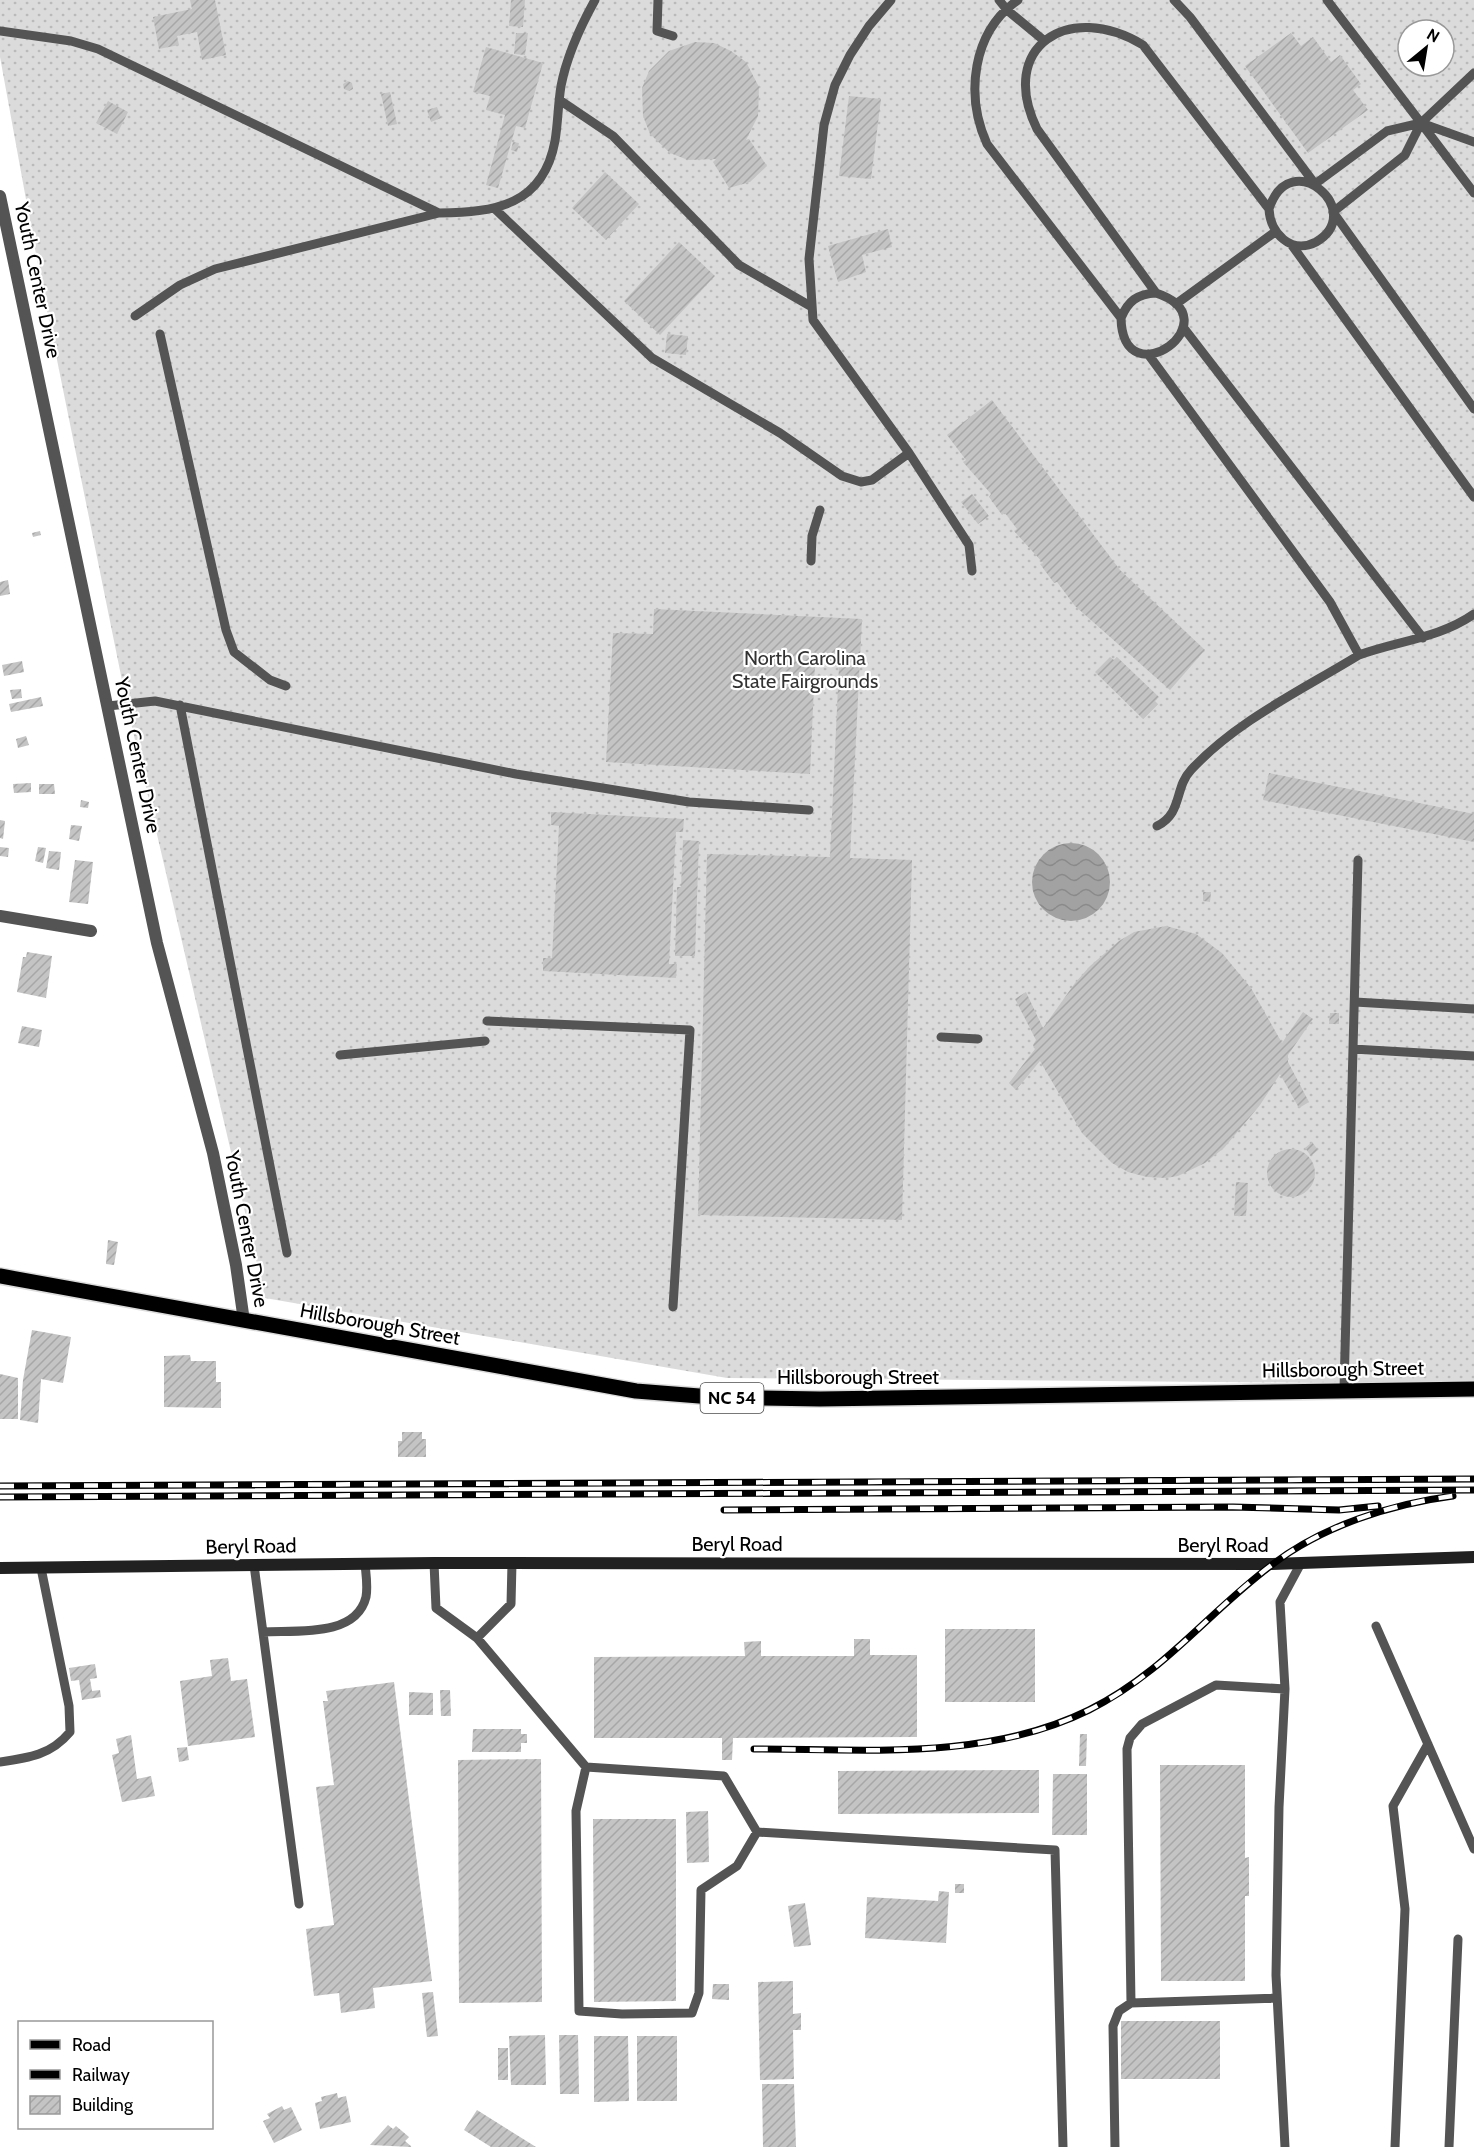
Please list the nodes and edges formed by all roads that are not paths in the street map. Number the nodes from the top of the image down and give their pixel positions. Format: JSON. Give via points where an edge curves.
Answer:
{"nodes":[{"id":1,"x":595,"y":0,"type":"edge"},
{"id":2,"x":658,"y":0,"type":"edge"},
{"id":3,"x":891,"y":0,"type":"edge"},
{"id":4,"x":999,"y":0,"type":"edge"},
{"id":5,"x":1018,"y":0,"type":"edge"},
{"id":6,"x":1174,"y":0,"type":"edge"},
{"id":7,"x":1327,"y":0,"type":"edge"},
{"id":8,"x":1007,"y":10,"type":"junction"},
{"id":9,"x":1070,"y":18,"type":"dead end"},
{"id":10,"x":1094,"y":18,"type":"dead end"},
{"id":11,"x":0,"y":31,"type":"edge"},
{"id":12,"x":673,"y":36,"type":"dead end"},
{"id":13,"x":1041,"y":38,"type":"junction"},
{"id":14,"x":1474,"y":73,"type":"edge"},
{"id":15,"x":561,"y":101,"type":"junction"},
{"id":16,"x":1421,"y":123,"type":"junction"},
{"id":17,"x":1474,"y":142,"type":"edge"},
{"id":18,"x":1314,"y":184,"type":"junction"},
{"id":19,"x":1474,"y":193,"type":"edge"},
{"id":20,"x":0,"y":196,"type":"edge"},
{"id":21,"x":495,"y":209,"type":"junction"},
{"id":22,"x":1269,"y":209,"type":"junction"},
{"id":23,"x":1333,"y":212,"type":"junction"},
{"id":24,"x":439,"y":213,"type":"junction"},
{"id":25,"x":1275,"y":232,"type":"junction"},
{"id":26,"x":1292,"y":244,"type":"junction"},
{"id":27,"x":1156,"y":293,"type":"junction"},
{"id":28,"x":1176,"y":304,"type":"junction"},
{"id":29,"x":812,"y":307,"type":"junction"},
{"id":30,"x":135,"y":316,"type":"dead end"},
{"id":31,"x":1121,"y":318,"type":"junction"},
{"id":32,"x":1183,"y":327,"type":"junction"},
{"id":33,"x":160,"y":333,"type":"dead end"},
{"id":34,"x":1148,"y":354,"type":"junction"},
{"id":35,"x":1474,"y":409,"type":"edge"},
{"id":36,"x":909,"y":453,"type":"junction"},
{"id":37,"x":1474,"y":497,"type":"edge"},
{"id":38,"x":820,"y":510,"type":"dead end"},
{"id":39,"x":811,"y":561,"type":"dead end"},
{"id":40,"x":972,"y":571,"type":"dead end"},
{"id":41,"x":1474,"y":614,"type":"edge"},
{"id":42,"x":1423,"y":638,"type":"junction"},
{"id":43,"x":1359,"y":655,"type":"junction"},
{"id":44,"x":286,"y":687,"type":"dead end"},
{"id":45,"x":180,"y":705,"type":"junction"},
{"id":46,"x":108,"y":706,"type":"junction"},
{"id":47,"x":809,"y":810,"type":"dead end"},
{"id":48,"x":1157,"y":826,"type":"dead end"},
{"id":49,"x":1358,"y":860,"type":"dead end"},
{"id":50,"x":0,"y":915,"type":"edge"},
{"id":51,"x":91,"y":931,"type":"dead end"},
{"id":52,"x":1355,"y":1002,"type":"junction"},
{"id":53,"x":1474,"y":1009,"type":"edge"},
{"id":54,"x":487,"y":1021,"type":"dead end"},
{"id":55,"x":941,"y":1037,"type":"dead end"},
{"id":56,"x":978,"y":1039,"type":"dead end"},
{"id":57,"x":485,"y":1041,"type":"dead end"},
{"id":58,"x":1353,"y":1049,"type":"junction"},
{"id":59,"x":340,"y":1055,"type":"dead end"},
{"id":60,"x":1474,"y":1056,"type":"edge"},
{"id":61,"x":287,"y":1253,"type":"dead end"},
{"id":62,"x":0,"y":1276,"type":"edge"},
{"id":63,"x":673,"y":1307,"type":"dead end"},
{"id":64,"x":244,"y":1321,"type":"junction"},
{"id":65,"x":1344,"y":1389,"type":"junction"},
{"id":66,"x":1474,"y":1389,"type":"edge"},
{"id":67,"x":1474,"y":1557,"type":"edge"},
{"id":68,"x":434,"y":1563,"type":"junction"},
{"id":69,"x":512,"y":1563,"type":"junction"},
{"id":70,"x":1301,"y":1563,"type":"junction"},
{"id":71,"x":365,"y":1564,"type":"junction"},
{"id":72,"x":254,"y":1565,"type":"junction"},
{"id":73,"x":0,"y":1568,"type":"edge"},
{"id":74,"x":41,"y":1568,"type":"junction"},
{"id":75,"x":1376,"y":1626,"type":"dead end"},
{"id":76,"x":263,"y":1632,"type":"junction"},
{"id":77,"x":477,"y":1638,"type":"junction"},
{"id":78,"x":1285,"y":1689,"type":"junction"},
{"id":79,"x":1428,"y":1744,"type":"junction"},
{"id":80,"x":0,"y":1762,"type":"edge"},
{"id":81,"x":586,"y":1767,"type":"junction"},
{"id":82,"x":757,"y":1832,"type":"junction"},
{"id":83,"x":1474,"y":1849,"type":"edge"},
{"id":84,"x":299,"y":1904,"type":"dead end"},
{"id":85,"x":1458,"y":1939,"type":"dead end"},
{"id":86,"x":1277,"y":1998,"type":"junction"},
{"id":87,"x":1131,"y":2003,"type":"junction"},
{"id":88,"x":1063,"y":2147,"type":"edge"},
{"id":89,"x":1115,"y":2147,"type":"edge"},
{"id":90,"x":1285,"y":2147,"type":"edge"},
{"id":91,"x":1395,"y":2147,"type":"edge"},
{"id":92,"x":1449,"y":2147,"type":"edge"}],
"edges":[{"from":1,"to":15,"type":"lane","via":[[573,43]]},
{"from":2,"to":12,"type":"lane","via":[[657,31]]},
{"from":3,"to":29,"type":"lane","via":[[850,55],[835,85],[824,125],[809,260]]},
{"from":4,"to":8,"type":"lane"},
{"from":5,"to":8,"type":"lane"},
{"from":6,"to":18,"type":"lane"},
{"from":7,"to":16,"type":"lane"},
{"from":8,"to":13,"type":"lane"},
{"from":8,"to":31,"type":"lane","via":[[992,27],[979,53],[974,84],[979,126],[987,144]]},
{"from":9,"to":13,"type":"lane"},
{"from":10,"to":22,"type":"lane","via":[[1116,24],[1143,45]]},
{"from":11,"to":24,"type":"lane","via":[[71,41],[127,61]]},
{"from":13,"to":27,"type":"lane","via":[[1026,70],[1024,92],[1029,112],[1037,129]]},
{"from":14,"to":16,"type":"lane"},
{"from":15,"to":21,"type":"lane","via":[[555,143],[538,182],[520,199]]},
{"from":15,"to":29,"type":"lane","via":[[613,135],[739,265]]},
{"from":16,"to":17,"type":"lane"},
{"from":16,"to":18,"type":"lane","via":[[1388,131]]},
{"from":16,"to":19,"type":"lane"},
{"from":16,"to":23,"type":"lane","via":[[1405,155]]},
{"from":18,"to":22,"type":"lane","via":[[1291,183],[1273,198]]},
{"from":18,"to":23,"type":"lane","via":[[1330,201]]},
{"from":20,"to":46,"type":"street","name":"Youth Center Drive"},
{"from":21,"to":24,"type":"lane"},
{"from":21,"to":36,"type":"lane","via":[[652,358],[780,433],[842,476],[861,482],[872,480]]},
{"from":22,"to":25,"type":"lane"},
{"from":23,"to":26,"type":"lane","via":[[1328,231],[1321,239],[1312,244]]},
{"from":23,"to":35,"type":"lane"},
{"from":24,"to":30,"type":"lane","via":[[215,269],[180,285]]},
{"from":25,"to":26,"type":"lane"},
{"from":25,"to":28,"type":"lane"},
{"from":26,"to":37,"type":"lane"},
{"from":27,"to":28,"type":"lane"},
{"from":27,"to":31,"type":"lane","via":[[1134,299]]},
{"from":28,"to":32,"type":"lane"},
{"from":29,"to":36,"type":"lane","via":[[813,320]]},
{"from":31,"to":34,"type":"lane","via":[[1127,342]]},
{"from":32,"to":34,"type":"lane","via":[[1171,348]]},
{"from":32,"to":42,"type":"lane"},
{"from":33,"to":44,"type":"lane","via":[[226,630],[234,652],[270,680]]},
{"from":34,"to":43,"type":"lane","via":[[1330,602]]},
{"from":36,"to":40,"type":"lane","via":[[969,545]]},
{"from":38,"to":39,"type":"lane","via":[[812,536]]},
{"from":41,"to":42,"type":"lane"},
{"from":42,"to":43,"type":"lane"},
{"from":43,"to":48,"type":"lane","via":[[1220,743],[1182,779],[1178,806],[1166,822]]},
{"from":45,"to":46,"type":"lane","via":[[155,701]]},
{"from":45,"to":47,"type":"lane","via":[[516,774],[689,802]]},
{"from":45,"to":61,"type":"lane"},
{"from":46,"to":64,"type":"street","name":"Youth Center Drive","via":[[157,943],[213,1153]]},
{"from":49,"to":52,"type":"lane"},
{"from":50,"to":51,"type":"street"},
{"from":52,"to":53,"type":"lane"},
{"from":52,"to":58,"type":"lane"},
{"from":54,"to":63,"type":"lane","via":[[690,1030]]},
{"from":55,"to":56,"type":"lane"},
{"from":57,"to":59,"type":"lane"},
{"from":58,"to":60,"type":"lane"},
{"from":58,"to":65,"type":"lane"},
{"from":62,"to":64,"type":"main road","name":"Hillsborough Street","number":"NC 54"},
{"from":64,"to":65,"type":"main road","name":"Hillsborough Street","number":"NC 54","via":[[606,1387],[712,1397],[820,1400]]},
{"from":65,"to":66,"type":"main road","name":"Hillsborough Street","number":"NC 54"},
{"from":67,"to":70,"type":"street","name":"Beryl Road"},
{"from":68,"to":69,"type":"street","name":"Beryl Road"},
{"from":68,"to":71,"type":"street","name":"Beryl Road"},
{"from":68,"to":77,"type":"lane","via":[[436,1608]]},
{"from":69,"to":70,"type":"street","name":"Beryl Road"},
{"from":69,"to":77,"type":"lane","via":[[511,1604]]},
{"from":70,"to":78,"type":"lane","via":[[1281,1602]]},
{"from":71,"to":72,"type":"street","name":"Beryl Road"},
{"from":71,"to":76,"type":"lane","via":[[366,1598],[351,1620],[333,1627]]},
{"from":72,"to":74,"type":"street","name":"Beryl Road"},
{"from":72,"to":76,"type":"lane"},
{"from":73,"to":74,"type":"street","name":"Beryl Road"},
{"from":74,"to":80,"type":"lane","via":[[69,1706],[70,1732],[58,1746],[28,1758]]},
{"from":75,"to":79,"type":"lane"},
{"from":76,"to":84,"type":"lane"},
{"from":77,"to":81,"type":"lane"},
{"from":78,"to":86,"type":"lane"},
{"from":78,"to":87,"type":"lane","via":[[1216,1685],[1142,1724],[1130,1738],[1127,1749]]},
{"from":79,"to":83,"type":"lane"},
{"from":79,"to":91,"type":"lane","via":[[1393,1806],[1405,1909]]},
{"from":81,"to":82,"type":"lane","via":[[724,1776]]},
{"from":81,"to":82,"type":"lane","via":[[576,1810],[579,2012],[692,2013],[699,1993],[701,1890],[737,1866]]},
{"from":82,"to":88,"type":"lane","via":[[1055,1850]]},
{"from":85,"to":92,"type":"lane"},
{"from":86,"to":87,"type":"lane"},
{"from":86,"to":90,"type":"lane"},
{"from":87,"to":89,"type":"lane","via":[[1119,2011],[1113,2026]]}]}
